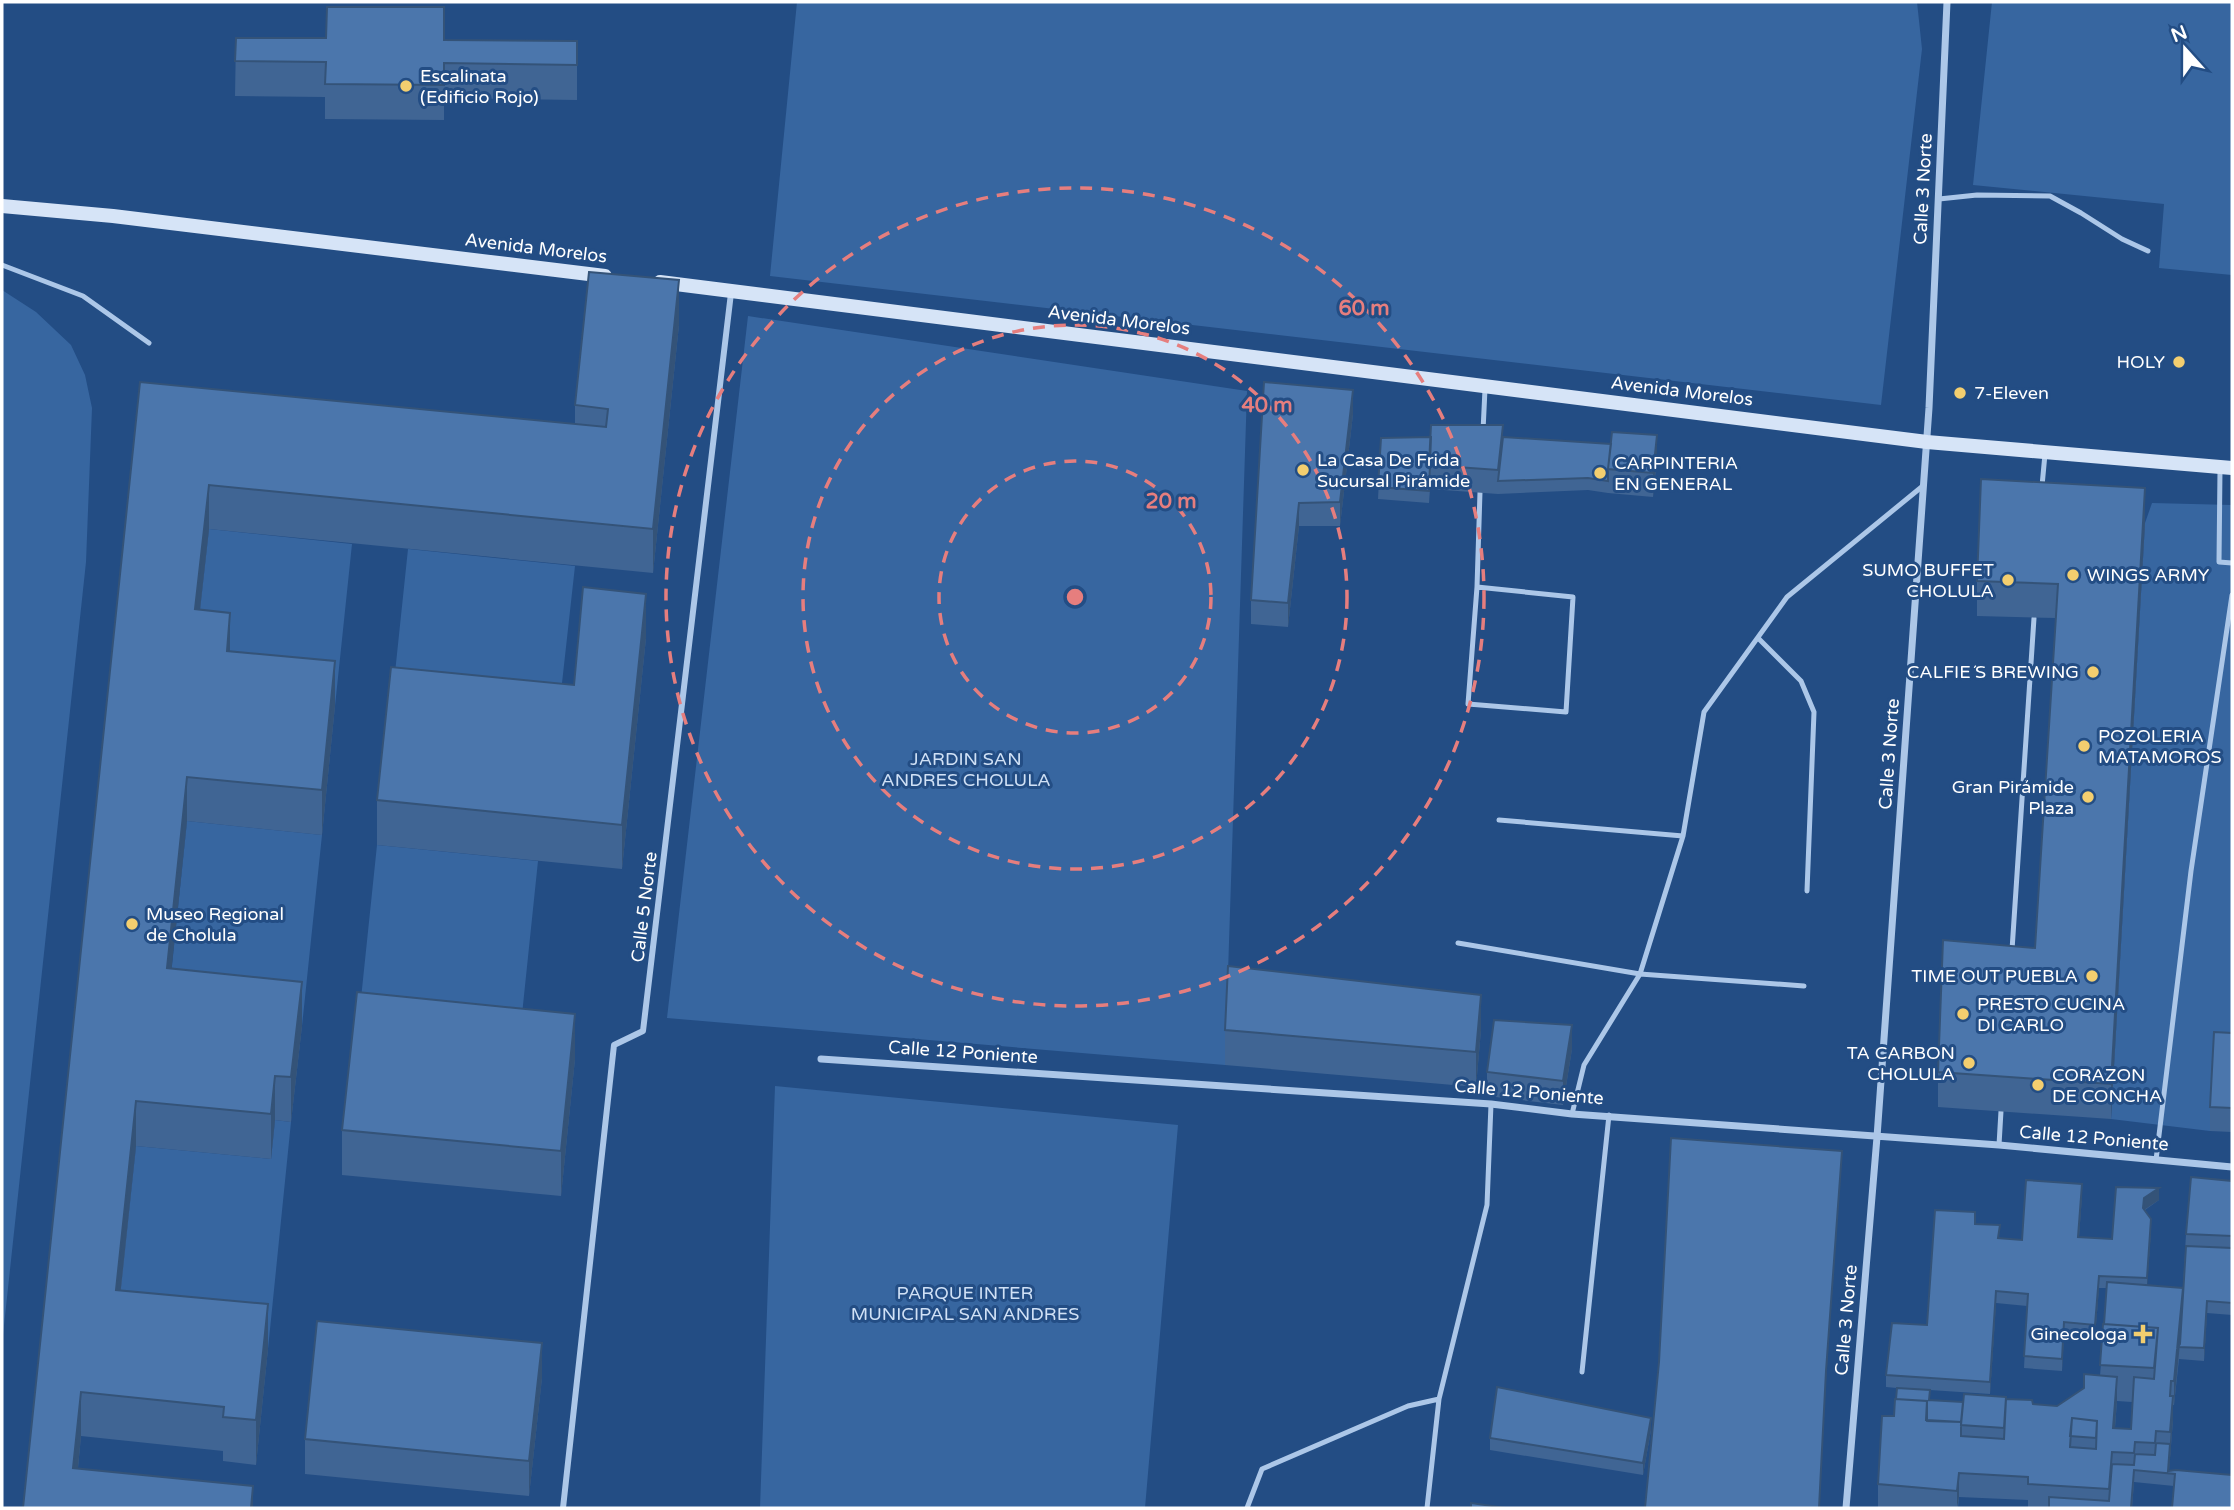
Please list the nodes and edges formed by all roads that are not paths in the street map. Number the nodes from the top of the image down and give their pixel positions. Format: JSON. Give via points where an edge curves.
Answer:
{"nodes":[{"id":1,"x":1947,"y":2,"type":"edge"},
{"id":2,"x":1939,"y":199,"type":"junction"},
{"id":3,"x":2,"y":206,"type":"edge"},
{"id":4,"x":2148,"y":251,"type":"dead end"},
{"id":5,"x":2,"y":265,"type":"edge"},
{"id":6,"x":621,"y":278,"type":"edge"},
{"id":7,"x":649,"y":281,"type":"edge"},
{"id":8,"x":731,"y":291,"type":"junction"},
{"id":9,"x":149,"y":343,"type":"dead end"},
{"id":10,"x":1485,"y":386,"type":"junction"},
{"id":11,"x":1482,"y":436,"type":"edge"},
{"id":12,"x":1927,"y":442,"type":"junction"},
{"id":13,"x":2045,"y":451,"type":"junction"},
{"id":14,"x":2226,"y":467,"type":"edge"},
{"id":15,"x":1924,"y":485,"type":"junction"},
{"id":16,"x":2042,"y":491,"type":"edge"},
{"id":17,"x":1480,"y":492,"type":"edge"},
{"id":18,"x":2232,"y":563,"type":"edge"},
{"id":19,"x":1477,"y":586,"type":"junction"},
{"id":20,"x":2232,"y":595,"type":"edge"},
{"id":21,"x":2034,"y":618,"type":"dead end"},
{"id":22,"x":1758,"y":638,"type":"junction"},
{"id":23,"x":1499,"y":820,"type":"dead end"},
{"id":24,"x":1683,"y":835,"type":"junction"},
{"id":25,"x":1807,"y":891,"type":"dead end"},
{"id":26,"x":1458,"y":943,"type":"dead end"},
{"id":27,"x":2012,"y":953,"type":"edge"},
{"id":28,"x":1640,"y":974,"type":"junction"},
{"id":29,"x":1804,"y":986,"type":"dead end"},
{"id":30,"x":821,"y":1059,"type":"dead end"},
{"id":31,"x":1491,"y":1104,"type":"junction"},
{"id":32,"x":2001,"y":1111,"type":"dead end"},
{"id":33,"x":1572,"y":1114,"type":"junction"},
{"id":34,"x":1609,"y":1115,"type":"junction"},
{"id":35,"x":1877,"y":1137,"type":"junction"},
{"id":36,"x":1999,"y":1145,"type":"junction"},
{"id":37,"x":2156,"y":1160,"type":"junction"},
{"id":38,"x":2232,"y":1167,"type":"edge"},
{"id":39,"x":1582,"y":1371,"type":"dead end"},
{"id":40,"x":1439,"y":1399,"type":"junction"},
{"id":41,"x":563,"y":1508,"type":"edge"},
{"id":42,"x":1247,"y":1508,"type":"edge"},
{"id":43,"x":1427,"y":1508,"type":"edge"},
{"id":44,"x":1846,"y":1508,"type":"edge"}],
"edges":[{"from":1,"to":2,"type":"street","name":"Calle 3 Norte"},
{"from":2,"to":4,"type":"lane","via":[[2050,196]]},
{"from":2,"to":12,"type":"street","name":"Calle 3 Norte"},
{"from":3,"to":6,"type":"main road","name":"Avenida Morelos"},
{"from":5,"to":9,"type":"lane","via":[[83,296]]},
{"from":7,"to":8,"type":"main road","name":"Avenida Morelos"},
{"from":8,"to":10,"type":"main road","name":"Avenida Morelos"},
{"from":8,"to":41,"type":"street","name":"Calle 5 Norte","via":[[643,1031],[614,1045]]},
{"from":10,"to":11,"type":"lane"},
{"from":10,"to":12,"type":"main road","name":"Avenida Morelos"},
{"from":12,"to":13,"type":"main road","name":"Avenida Morelos"},
{"from":12,"to":15,"type":"street","name":"Calle 3 Norte"},
{"from":13,"to":14,"type":"main road","name":"Avenida Morelos"},
{"from":13,"to":16,"type":"lane"},
{"from":14,"to":18,"type":"lane","via":[[2219,562]]},
{"from":15,"to":22,"type":"lane","via":[[1787,597]]},
{"from":15,"to":35,"type":"street","name":"Calle 3 Norte"},
{"from":17,"to":19,"type":"lane"},
{"from":19,"to":19,"type":"lane","via":[[1468,704],[1566,712],[1573,597]]},
{"from":20,"to":37,"type":"lane","via":[[2190,871]]},
{"from":21,"to":27,"type":"lane"},
{"from":22,"to":24,"type":"lane","via":[[1704,712]]},
{"from":22,"to":25,"type":"lane","via":[[1801,681],[1814,712]]},
{"from":23,"to":24,"type":"lane"},
{"from":24,"to":28,"type":"lane"},
{"from":26,"to":28,"type":"lane"},
{"from":28,"to":29,"type":"lane"},
{"from":28,"to":33,"type":"lane","via":[[1584,1065]]},
{"from":30,"to":31,"type":"street","name":"Calle 12 Poniente"},
{"from":31,"to":33,"type":"street","name":"Calle 12 Poniente"},
{"from":31,"to":40,"type":"lane","via":[[1487,1205]]},
{"from":32,"to":36,"type":"lane"},
{"from":33,"to":34,"type":"street","name":"Calle 12 Poniente"},
{"from":34,"to":35,"type":"street","name":"Calle 12 Poniente"},
{"from":34,"to":39,"type":"lane"},
{"from":35,"to":36,"type":"street","name":"Calle 12 Poniente"},
{"from":35,"to":44,"type":"street","name":"Calle 3 Norte"},
{"from":36,"to":37,"type":"street","name":"Calle 12 Poniente"},
{"from":37,"to":38,"type":"street","name":"Calle 12 Poniente"},
{"from":40,"to":42,"type":"lane","via":[[1408,1406],[1262,1469]]},
{"from":40,"to":43,"type":"lane"}]}
